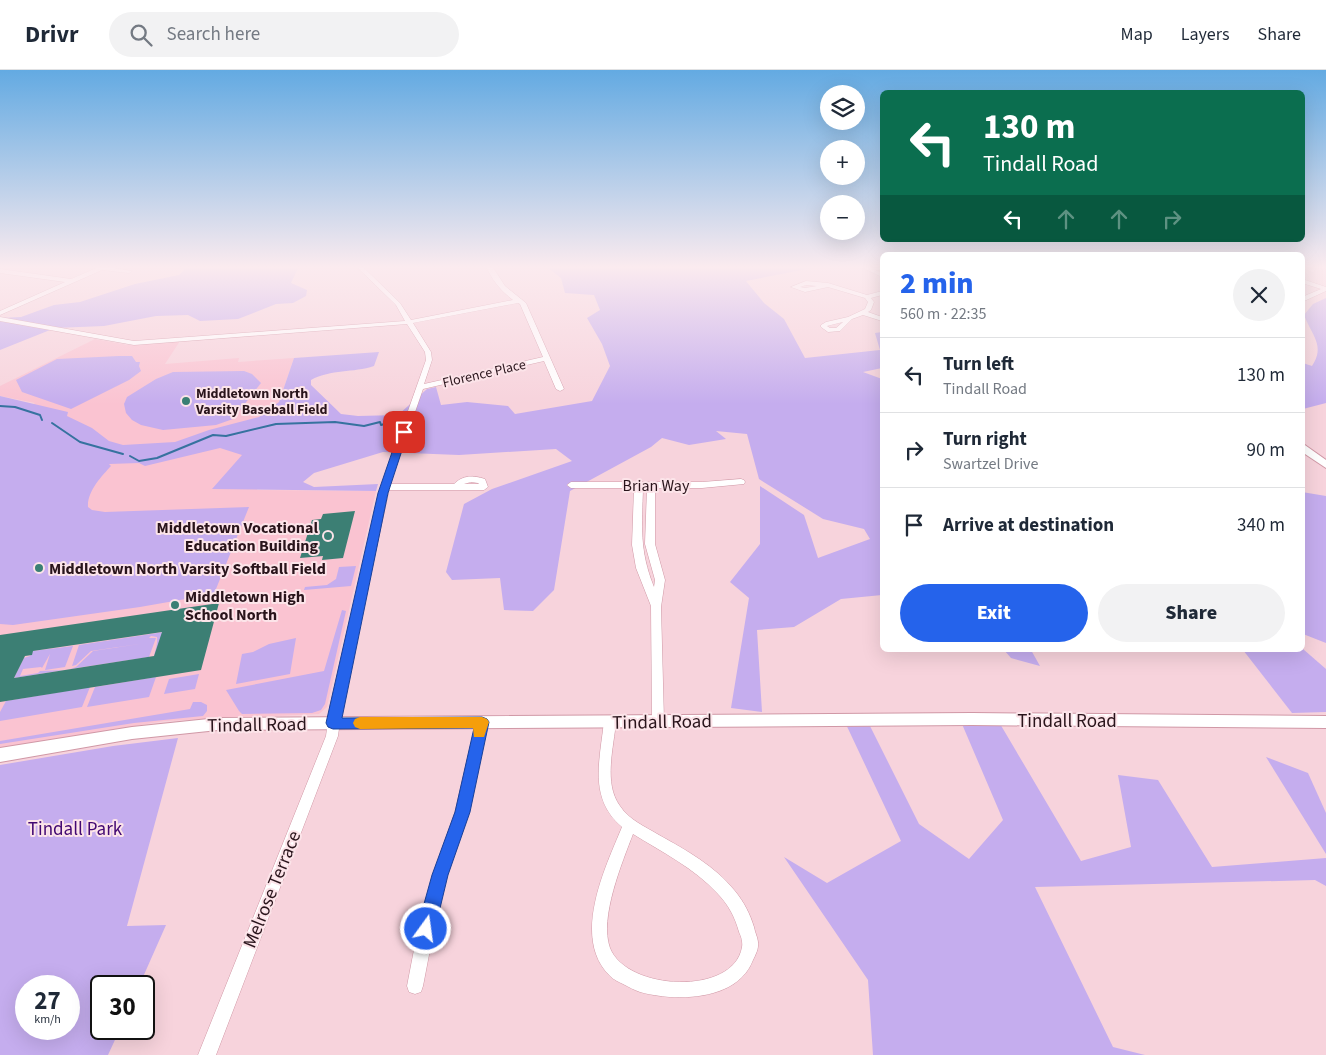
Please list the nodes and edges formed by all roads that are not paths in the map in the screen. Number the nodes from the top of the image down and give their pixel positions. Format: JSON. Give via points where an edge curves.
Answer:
{"nodes":[{"id":1,"x":402,"y":312,"type":"edge"},
{"id":2,"x":464,"y":312,"type":"edge"},
{"id":3,"x":527,"y":312,"type":"edge"},
{"id":4,"x":864,"y":312,"type":"joint"},
{"id":5,"x":850,"y":318,"type":"dead end"},
{"id":6,"x":880,"y":318,"type":"edge"},
{"id":7,"x":0,"y":319,"type":"edge"},
{"id":8,"x":409,"y":323,"type":"junction"},
{"id":9,"x":548,"y":358,"type":"junction"},
{"id":10,"x":420,"y":387,"type":"junction"},
{"id":11,"x":560,"y":389,"type":"dead end"},
{"id":12,"x":1305,"y":448,"type":"edge"},
{"id":13,"x":1326,"y":465,"type":"edge"},
{"id":14,"x":741,"y":482,"type":"dead end"},
{"id":15,"x":571,"y":485,"type":"dead end"},
{"id":16,"x":640,"y":485,"type":"junction"},
{"id":17,"x":651,"y":485,"type":"junction"},
{"id":18,"x":385,"y":487,"type":"junction"},
{"id":19,"x":456,"y":487,"type":"dead end"},
{"id":20,"x":650,"y":523,"type":"junction"},
{"id":21,"x":637,"y":524,"type":"junction"},
{"id":22,"x":652,"y":554,"type":"junction"},
{"id":23,"x":638,"y":556,"type":"junction"},
{"id":24,"x":656,"y":608,"type":"junction"},
{"id":25,"x":658,"y":721,"type":"junction"},
{"id":26,"x":482,"y":722,"type":"junction"},
{"id":27,"x":610,"y":722,"type":"junction"},
{"id":28,"x":1326,"y":722,"type":"edge"},
{"id":29,"x":333,"y":723,"type":"junction"},
{"id":30,"x":0,"y":755,"type":"edge"},
{"id":31,"x":630,"y":825,"type":"junction"},
{"id":32,"x":415,"y":986,"type":"dead end"},
{"id":33,"x":207,"y":1055,"type":"edge"}],
"edges":[{"from":1,"to":8,"type":"street","name":"Melrose Terrace"},
{"from":2,"to":8,"type":"street"},
{"from":3,"to":9,"type":"street"},
{"from":4,"to":5,"type":"street"},
{"from":4,"to":6,"type":"street"},
{"from":7,"to":8,"type":"street","via":[[134,343]]},
{"from":8,"to":10,"type":"street","name":"Melrose Terrace","via":[[429,356]]},
{"from":9,"to":10,"type":"street","name":"Florence Place"},
{"from":9,"to":11,"type":"street"},
{"from":10,"to":18,"type":"street","name":"Melrose Terrace"},
{"from":12,"to":13,"type":"street"},
{"from":14,"to":17,"type":"street","name":"Brian Way"},
{"from":15,"to":16,"type":"street","name":"Brian Way"},
{"from":16,"to":17,"type":"street","name":"Brian Way"},
{"from":16,"to":21,"type":"street"},
{"from":17,"to":20,"type":"street"},
{"from":18,"to":19,"type":"street"},
{"from":18,"to":29,"type":"street","name":"Melrose Terrace"},
{"from":20,"to":21,"type":"street"},
{"from":20,"to":22,"type":"street"},
{"from":21,"to":23,"type":"street"},
{"from":22,"to":23,"type":"street"},
{"from":22,"to":24,"type":"street","via":[[660,580]]},
{"from":23,"to":24,"type":"street"},
{"from":24,"to":25,"type":"street"},
{"from":25,"to":27,"type":"street","name":"Tindall Road"},
{"from":25,"to":28,"type":"street","name":"Tindall Road"},
{"from":26,"to":27,"type":"street","name":"Tindall Road"},
{"from":26,"to":29,"type":"street","name":"Tindall Road"},
{"from":26,"to":32,"type":"street","via":[[462,812],[426,929]]},
{"from":27,"to":31,"type":"street","via":[[607,791],[616,812]]},
{"from":29,"to":30,"type":"street","name":"Tindall Road","via":[[200,725]]},
{"from":29,"to":33,"type":"street","name":"Melrose Terrace","via":[[332,736]]},
{"from":31,"to":31,"type":"street","via":[[710,876],[733,900],[748,927],[751,946],[744,967],[736,975],[713,986],[657,988],[626,980],[607,961],[601,942],[602,913]]}]}
